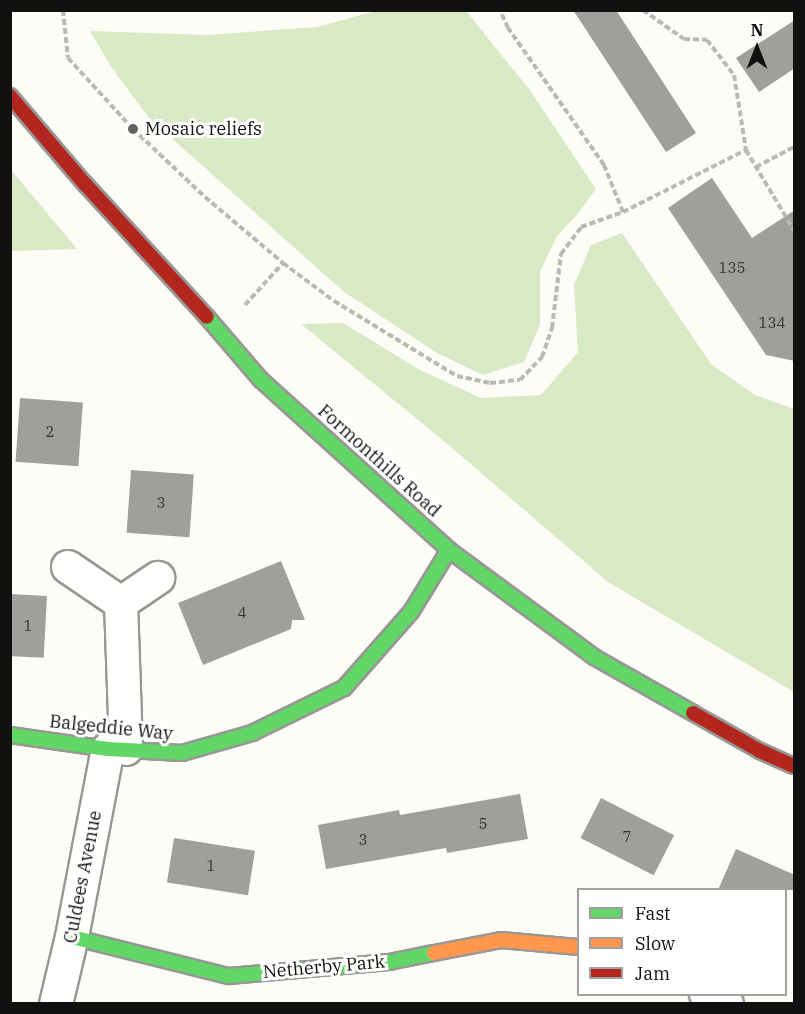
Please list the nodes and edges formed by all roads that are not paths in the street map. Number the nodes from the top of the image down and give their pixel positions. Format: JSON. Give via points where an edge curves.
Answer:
{"nodes":[{"id":1,"x":10,"y":96,"type":"edge"},
{"id":2,"x":449,"y":550,"type":"junction"},
{"id":3,"x":68,"y":567,"type":"dead end"},
{"id":4,"x":158,"y":578,"type":"dead end"},
{"id":5,"x":121,"y":603,"type":"junction"},
{"id":6,"x":10,"y":735,"type":"edge"},
{"id":7,"x":117,"y":749,"type":"junction"},
{"id":8,"x":795,"y":766,"type":"edge"},
{"id":9,"x":72,"y":937,"type":"junction"},
{"id":10,"x":577,"y":947,"type":"edge"},
{"id":11,"x":710,"y":996,"type":"edge"},
{"id":12,"x":56,"y":1004,"type":"edge"},
{"id":13,"x":727,"y":1004,"type":"edge"}],
"edges":[{"from":1,"to":2,"type":"street","name":"Formonthills Road","via":[[261,380]]},
{"from":2,"to":7,"type":"street","name":"Balgeddie Way","via":[[411,612],[344,688],[252,734],[182,753]]},
{"from":2,"to":8,"type":"street","name":"Formonthills Road","via":[[594,657],[760,751]]},
{"from":3,"to":5,"type":"street"},
{"from":4,"to":5,"type":"street"},
{"from":5,"to":7,"type":"street","name":"Culdees Avenue"},
{"from":6,"to":7,"type":"street","name":"Balgeddie Way"},
{"from":7,"to":9,"type":"street","name":"Culdees Avenue"},
{"from":9,"to":10,"type":"street","name":"Netherby Park","via":[[229,976],[389,962],[501,940]]},
{"from":9,"to":12,"type":"street","name":"Culdees Avenue"},
{"from":11,"to":13,"type":"street"}]}
